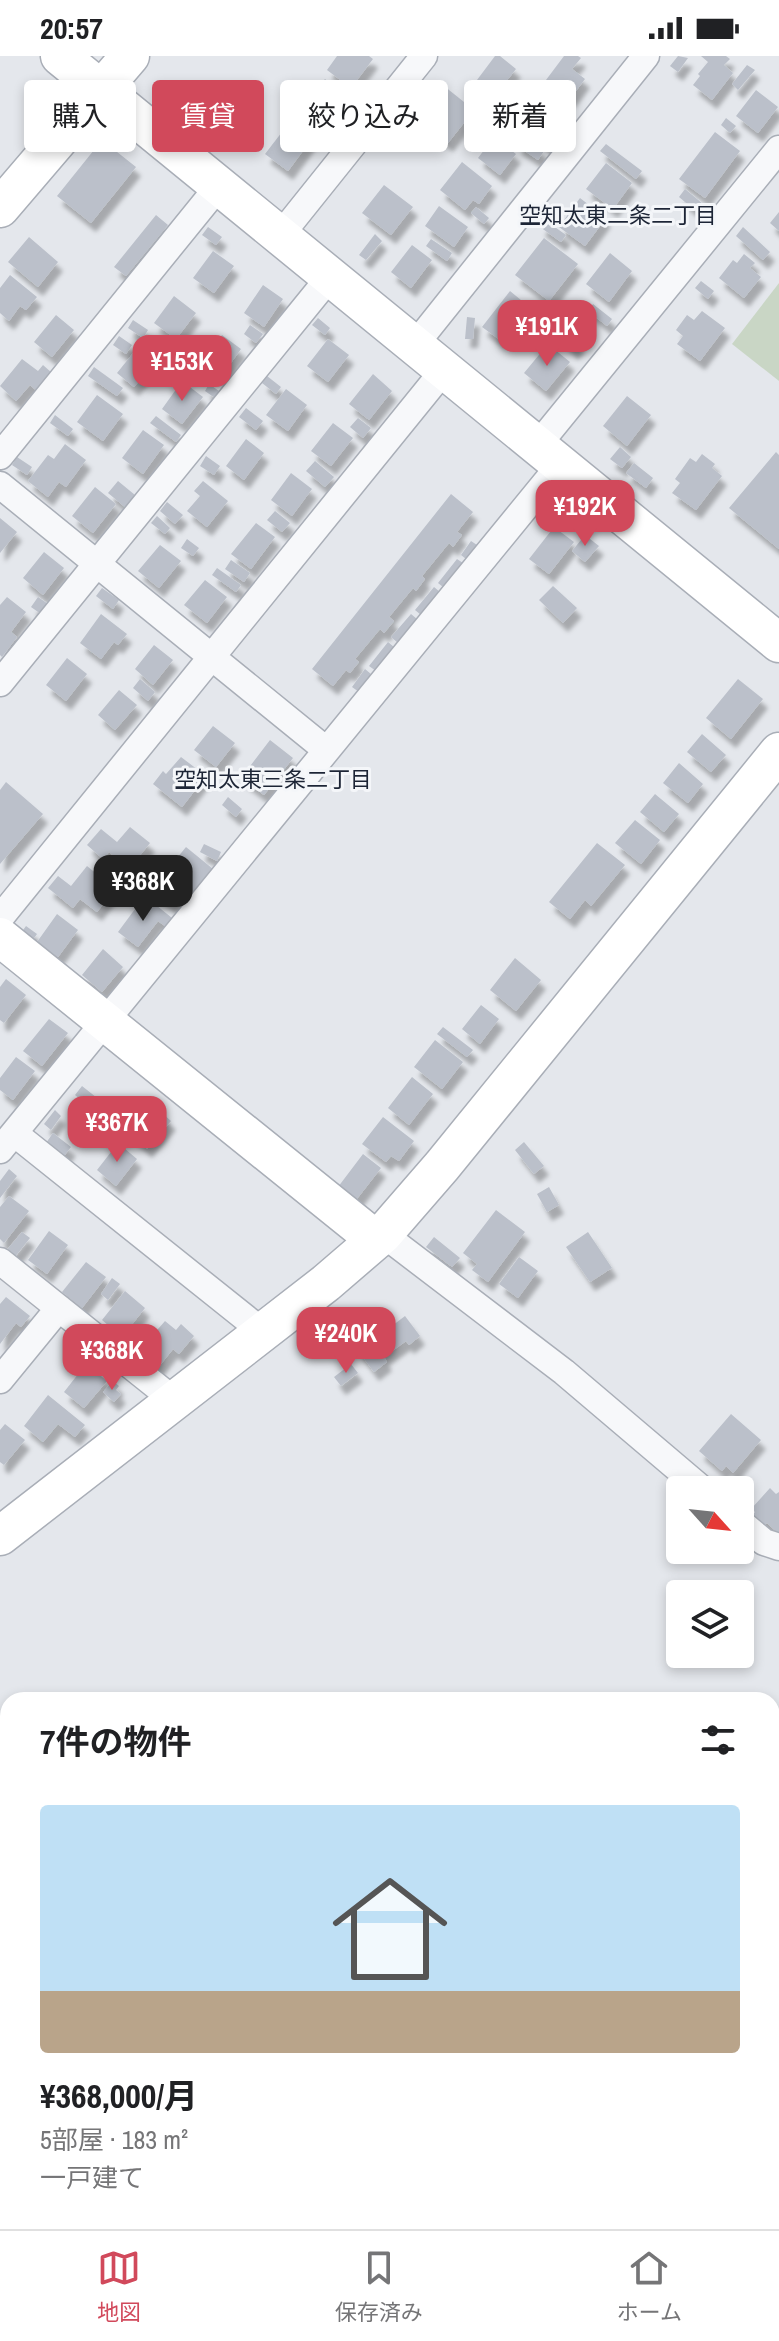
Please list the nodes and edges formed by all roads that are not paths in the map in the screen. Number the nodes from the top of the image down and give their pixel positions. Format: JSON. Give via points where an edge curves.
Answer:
{"nodes":[{"id":1,"x":60,"y":56,"type":"edge"},
{"id":2,"x":130,"y":56,"type":"edge"},
{"id":3,"x":424,"y":56,"type":"edge"},
{"id":4,"x":646,"y":56,"type":"edge"},
{"id":5,"x":90,"y":80,"type":"edge"},
{"id":6,"x":109,"y":80,"type":"edge"},
{"id":7,"x":136,"y":118,"type":"edge"},
{"id":8,"x":779,"y":149,"type":"edge"},
{"id":9,"x":48,"y":152,"type":"edge"},
{"id":10,"x":218,"y":187,"type":"junction"},
{"id":11,"x":0,"y":208,"type":"edge"},
{"id":12,"x":279,"y":237,"type":"junction"},
{"id":13,"x":329,"y":278,"type":"junction"},
{"id":14,"x":414,"y":346,"type":"junction"},
{"id":15,"x":444,"y":370,"type":"junction"},
{"id":16,"x":548,"y":455,"type":"junction"},
{"id":17,"x":0,"y":456,"type":"edge"},
{"id":18,"x":0,"y":485,"type":"edge"},
{"id":19,"x":97,"y":564,"type":"junction"},
{"id":20,"x":779,"y":643,"type":"edge"},
{"id":21,"x":212,"y":656,"type":"junction"},
{"id":22,"x":0,"y":683,"type":"edge"},
{"id":23,"x":325,"y":749,"type":"junction"},
{"id":24,"x":779,"y":752,"type":"edge"},
{"id":25,"x":0,"y":918,"type":"edge"},
{"id":26,"x":0,"y":937,"type":"edge"},
{"id":27,"x":105,"y":1021,"type":"junction"},
{"id":28,"x":7,"y":1141,"type":"edge"},
{"id":29,"x":380,"y":1237,"type":"junction"},
{"id":30,"x":0,"y":1261,"type":"edge"},
{"id":31,"x":59,"y":1308,"type":"junction"},
{"id":32,"x":263,"y":1332,"type":"junction"},
{"id":33,"x":0,"y":1380,"type":"edge"},
{"id":34,"x":175,"y":1401,"type":"junction"},
{"id":35,"x":687,"y":1476,"type":"edge"},
{"id":36,"x":754,"y":1534,"type":"edge"},
{"id":37,"x":0,"y":1536,"type":"edge"},
{"id":38,"x":779,"y":1547,"type":"edge"}],
"edges":[{"from":1,"to":5,"type":"street"},
{"from":2,"to":6,"type":"street"},
{"from":3,"to":12,"type":"street"},
{"from":4,"to":14,"type":"street"},
{"from":7,"to":10,"type":"street"},
{"from":8,"to":16,"type":"street"},
{"from":9,"to":11,"type":"street"},
{"from":10,"to":12,"type":"street"},
{"from":10,"to":17,"type":"street"},
{"from":12,"to":13,"type":"street"},
{"from":13,"to":14,"type":"street"},
{"from":13,"to":19,"type":"street"},
{"from":14,"to":15,"type":"street"},
{"from":15,"to":16,"type":"street"},
{"from":15,"to":21,"type":"street"},
{"from":16,"to":20,"type":"street"},
{"from":16,"to":23,"type":"street"},
{"from":18,"to":19,"type":"street"},
{"from":19,"to":21,"type":"street"},
{"from":19,"to":22,"type":"street"},
{"from":21,"to":23,"type":"street"},
{"from":21,"to":25,"type":"street"},
{"from":23,"to":27,"type":"street"},
{"from":24,"to":29,"type":"street"},
{"from":26,"to":27,"type":"street"},
{"from":27,"to":28,"type":"street"},
{"from":27,"to":29,"type":"street"},
{"from":28,"to":32,"type":"street"},
{"from":29,"to":32,"type":"street"},
{"from":29,"to":35,"type":"street","via":[[564,1372]]},
{"from":30,"to":31,"type":"street"},
{"from":31,"to":33,"type":"street"},
{"from":31,"to":34,"type":"street"},
{"from":32,"to":34,"type":"street"},
{"from":34,"to":37,"type":"street"},
{"from":36,"to":38,"type":"street"}]}
